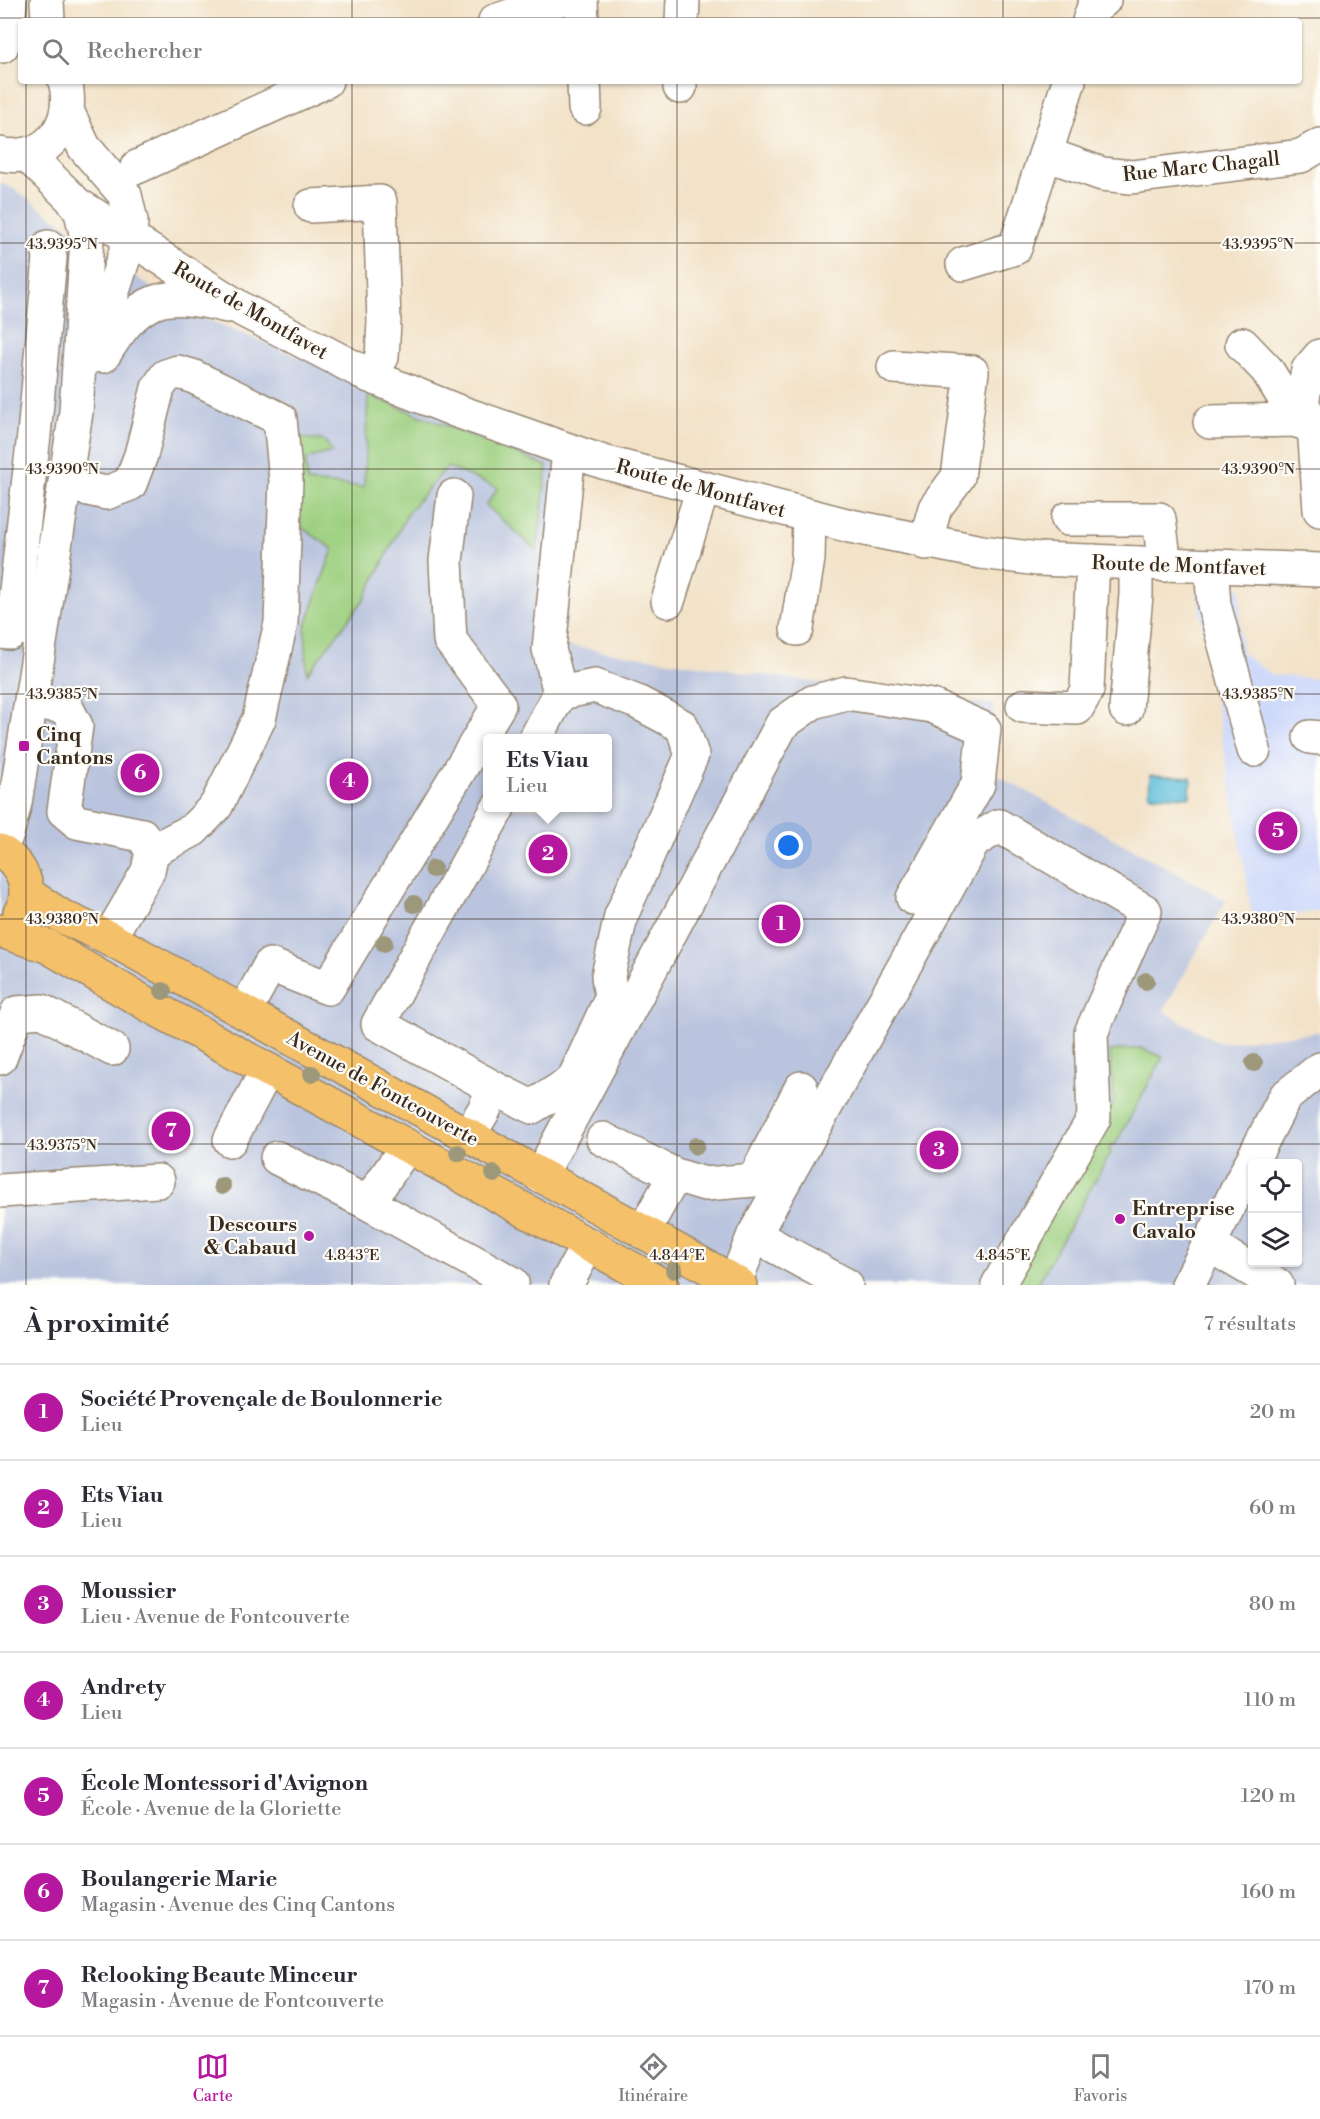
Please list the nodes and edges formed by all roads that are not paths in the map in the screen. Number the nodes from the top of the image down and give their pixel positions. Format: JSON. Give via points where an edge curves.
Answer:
{"nodes":[{"id":1,"x":10,"y":0,"type":"edge"},
{"id":2,"x":47,"y":0,"type":"edge"},
{"id":3,"x":558,"y":0,"type":"edge"},
{"id":4,"x":581,"y":0,"type":"edge"},
{"id":5,"x":683,"y":0,"type":"edge"},
{"id":6,"x":1104,"y":0,"type":"edge"},
{"id":7,"x":48,"y":18,"type":"edge"},
{"id":8,"x":504,"y":18,"type":"edge"},
{"id":9,"x":582,"y":18,"type":"edge"},
{"id":10,"x":682,"y":18,"type":"edge"},
{"id":11,"x":1090,"y":18,"type":"edge"},
{"id":12,"x":8,"y":46,"type":"edge"},
{"id":13,"x":319,"y":84,"type":"edge"},
{"id":14,"x":1068,"y":84,"type":"edge"},
{"id":15,"x":67,"y":97,"type":"edge"},
{"id":16,"x":1320,"y":145,"type":"edge"},
{"id":17,"x":13,"y":154,"type":"edge"},
{"id":18,"x":1046,"y":154,"type":"junction"},
{"id":19,"x":137,"y":167,"type":"dead end"},
{"id":20,"x":75,"y":203,"type":"junction"},
{"id":21,"x":311,"y":206,"type":"dead end"},
{"id":22,"x":130,"y":239,"type":"junction"},
{"id":23,"x":48,"y":247,"type":"dead end"},
{"id":24,"x":963,"y":264,"type":"dead end"},
{"id":25,"x":243,"y":310,"type":"junction"},
{"id":26,"x":1242,"y":344,"type":"dead end"},
{"id":27,"x":1320,"y":356,"type":"edge"},
{"id":28,"x":894,"y":367,"type":"dead end"},
{"id":29,"x":370,"y":376,"type":"junction"},
{"id":30,"x":88,"y":379,"type":"junction"},
{"id":31,"x":76,"y":412,"type":"junction"},
{"id":32,"x":1312,"y":417,"type":"edge"},
{"id":33,"x":1210,"y":422,"type":"dead end"},
{"id":34,"x":569,"y":451,"type":"junction"},
{"id":35,"x":65,"y":484,"type":"junction"},
{"id":36,"x":703,"y":488,"type":"junction"},
{"id":37,"x":454,"y":496,"type":"dead end"},
{"id":38,"x":1320,"y":510,"type":"edge"},
{"id":39,"x":809,"y":516,"type":"junction"},
{"id":40,"x":1068,"y":519,"type":"dead end"},
{"id":41,"x":925,"y":543,"type":"junction"},
{"id":42,"x":1093,"y":561,"type":"junction"},
{"id":43,"x":1151,"y":564,"type":"junction"},
{"id":44,"x":1211,"y":566,"type":"junction"},
{"id":45,"x":1320,"y":570,"type":"edge"},
{"id":46,"x":668,"y":601,"type":"dead end"},
{"id":47,"x":796,"y":629,"type":"dead end"},
{"id":48,"x":0,"y":632,"type":"edge"},
{"id":49,"x":560,"y":693,"type":"junction"},
{"id":50,"x":31,"y":702,"type":"junction"},
{"id":51,"x":1023,"y":706,"type":"dead end"},
{"id":52,"x":1126,"y":709,"type":"dead end"},
{"id":53,"x":538,"y":734,"type":"edge"},
{"id":54,"x":1254,"y":750,"type":"dead end"},
{"id":55,"x":495,"y":812,"type":"edge"},
{"id":56,"x":0,"y":851,"type":"edge"},
{"id":57,"x":152,"y":851,"type":"junction"},
{"id":58,"x":26,"y":894,"type":"junction"},
{"id":59,"x":913,"y":898,"type":"dead end"},
{"id":60,"x":0,"y":931,"type":"edge"},
{"id":61,"x":109,"y":938,"type":"junction"},
{"id":62,"x":244,"y":1012,"type":"junction"},
{"id":63,"x":112,"y":1049,"type":"dead end"},
{"id":64,"x":0,"y":1058,"type":"edge"},
{"id":65,"x":1320,"y":1069,"type":"edge"},
{"id":66,"x":267,"y":1070,"type":"junction"},
{"id":67,"x":494,"y":1088,"type":"junction"},
{"id":68,"x":801,"y":1088,"type":"dead end"},
{"id":69,"x":469,"y":1135,"type":"junction"},
{"id":70,"x":603,"y":1139,"type":"dead end"},
{"id":71,"x":230,"y":1140,"type":"dead end"},
{"id":72,"x":407,"y":1146,"type":"junction"},
{"id":73,"x":277,"y":1158,"type":"dead end"},
{"id":74,"x":675,"y":1175,"type":"junction"},
{"id":75,"x":540,"y":1176,"type":"junction"},
{"id":76,"x":158,"y":1181,"type":"dead end"},
{"id":77,"x":0,"y":1191,"type":"edge"},
{"id":78,"x":368,"y":1203,"type":"junction"},
{"id":79,"x":643,"y":1232,"type":"junction"},
{"id":80,"x":754,"y":1235,"type":"junction"},
{"id":81,"x":588,"y":1244,"type":"junction"},
{"id":82,"x":1209,"y":1245,"type":"junction"},
{"id":83,"x":512,"y":1283,"type":"dead end"},
{"id":84,"x":737,"y":1284,"type":"edge"},
{"id":85,"x":566,"y":1285,"type":"edge"},
{"id":86,"x":662,"y":1285,"type":"edge"},
{"id":87,"x":846,"y":1285,"type":"edge"},
{"id":88,"x":998,"y":1285,"type":"edge"},
{"id":89,"x":1188,"y":1285,"type":"edge"},
{"id":90,"x":1277,"y":1285,"type":"edge"}],
"edges":[{"from":1,"to":12,"type":"street"},
{"from":2,"to":7,"type":"street"},
{"from":3,"to":8,"type":"street"},
{"from":4,"to":9,"type":"street"},
{"from":5,"to":10,"type":"street"},
{"from":6,"to":11,"type":"street","via":[[1093,9]]},
{"from":13,"to":19,"type":"street"},
{"from":14,"to":18,"type":"street"},
{"from":15,"to":17,"type":"street","via":[[62,127],[53,139],[41,149]]},
{"from":15,"to":22,"type":"street","via":[[84,147],[125,195],[130,210]]},
{"from":16,"to":18,"type":"street","name":"Rue Marc Chagall","via":[[1301,156],[1132,177],[1101,174]]},
{"from":17,"to":20,"type":"street","name":"Route de Montfavet","via":[[60,185]]},
{"from":18,"to":24,"type":"street","via":[[1015,248]]},
{"from":20,"to":22,"type":"street","name":"Route de Montfavet"},
{"from":20,"to":31,"type":"street","name":"Route de Montfavet","via":[[87,238]]},
{"from":21,"to":29,"type":"street","via":[[380,202],[382,357]]},
{"from":22,"to":25,"type":"street","name":"Route de Montfavet"},
{"from":22,"to":30,"type":"street"},
{"from":23,"to":48,"type":"street","via":[[34,435],[11,633]]},
{"from":25,"to":29,"type":"street","name":"Route de Montfavet"},
{"from":25,"to":30,"type":"street","via":[[184,298],[152,303],[136,311],[120,329]]},
{"from":26,"to":32,"type":"street","via":[[1267,370],[1286,401]]},
{"from":27,"to":32,"type":"street","via":[[1308,370]]},
{"from":28,"to":41,"type":"street","via":[[972,372],[958,477],[934,508]]},
{"from":29,"to":34,"type":"street","name":"Route de Montfavet"},
{"from":30,"to":31,"type":"street"},
{"from":31,"to":35,"type":"street"},
{"from":32,"to":33,"type":"street"},
{"from":32,"to":38,"type":"street"},
{"from":34,"to":36,"type":"street","name":"Route de Montfavet"},
{"from":34,"to":49,"type":"street","via":[[549,649]]},
{"from":35,"to":50,"type":"street"},
{"from":35,"to":57,"type":"street","via":[[106,493],[130,484],[158,388],[166,376],[178,372],[280,419],[286,480],[281,623],[259,719],[216,806],[193,830]]},
{"from":36,"to":39,"type":"street","name":"Route de Montfavet"},
{"from":36,"to":46,"type":"street"},
{"from":37,"to":62,"type":"street","via":[[446,561],[450,640],[499,705],[328,988],[270,965]]},
{"from":39,"to":41,"type":"street","name":"Route de Montfavet"},
{"from":39,"to":47,"type":"street","via":[[808,559]]},
{"from":40,"to":43,"type":"street","via":[[1159,519]]},
{"from":41,"to":42,"type":"street","name":"Route de Montfavet","via":[[1038,559]]},
{"from":42,"to":43,"type":"street","name":"Route de Montfavet"},
{"from":42,"to":51,"type":"street","via":[[1087,690],[1077,708]]},
{"from":43,"to":44,"type":"street","name":"Route de Montfavet"},
{"from":43,"to":52,"type":"street","via":[[1136,595]]},
{"from":44,"to":45,"type":"street","name":"Route de Montfavet"},
{"from":44,"to":54,"type":"street","via":[[1214,605]]},
{"from":49,"to":53,"type":"street"},
{"from":49,"to":67,"type":"street","via":[[595,686],[637,702],[682,726],[692,755],[621,916],[608,976],[611,998],[573,1081],[532,1107]]},
{"from":50,"to":56,"type":"street","via":[[15,803]]},
{"from":50,"to":57,"type":"street","via":[[66,707],[76,726],[64,811],[77,822],[142,835]]},
{"from":55,"to":67,"type":"street","via":[[378,1024]]},
{"from":56,"to":58,"type":"main road","via":[[20,868]]},
{"from":57,"to":61,"type":"street","via":[[148,871]]},
{"from":58,"to":60,"type":"main road","via":[[14,922]]},
{"from":58,"to":61,"type":"main road","name":"Avenue de Fontcouverte"},
{"from":59,"to":75,"type":"street","via":[[978,784],[984,729],[932,706],[846,693],[813,702],[782,724]]},
{"from":60,"to":66,"type":"main road","name":"Avenue de Fontcouverte","via":[[46,946]]},
{"from":61,"to":62,"type":"main road","name":"Avenue de Fontcouverte"},
{"from":62,"to":69,"type":"main road","name":"Avenue de Fontcouverte"},
{"from":63,"to":64,"type":"street","via":[[42,1011],[17,1013]]},
{"from":65,"to":82,"type":"street","via":[[1285,1097]]},
{"from":66,"to":71,"type":"street"},
{"from":66,"to":72,"type":"main road","name":"Avenue de Fontcouverte"},
{"from":67,"to":69,"type":"street"},
{"from":68,"to":74,"type":"street","via":[[754,1180],[705,1185]]},
{"from":69,"to":75,"type":"main road","name":"Avenue de Fontcouverte"},
{"from":70,"to":74,"type":"street"},
{"from":72,"to":78,"type":"street"},
{"from":72,"to":81,"type":"main road","name":"Avenue de Fontcouverte"},
{"from":73,"to":78,"type":"street"},
{"from":74,"to":79,"type":"street"},
{"from":75,"to":79,"type":"main road","name":"Avenue de Fontcouverte"},
{"from":76,"to":77,"type":"street"},
{"from":78,"to":83,"type":"street"},
{"from":79,"to":84,"type":"main road","name":"Avenue de Fontcouverte"},
{"from":80,"to":84,"type":"street"},
{"from":80,"to":87,"type":"street"},
{"from":80,"to":88,"type":"street","via":[[974,841],[999,826],[1145,911],[1091,1033],[1094,1118]]},
{"from":81,"to":85,"type":"street"},
{"from":81,"to":86,"type":"main road","name":"Avenue de Fontcouverte"},
{"from":82,"to":89,"type":"street"},
{"from":82,"to":90,"type":"street"}]}
